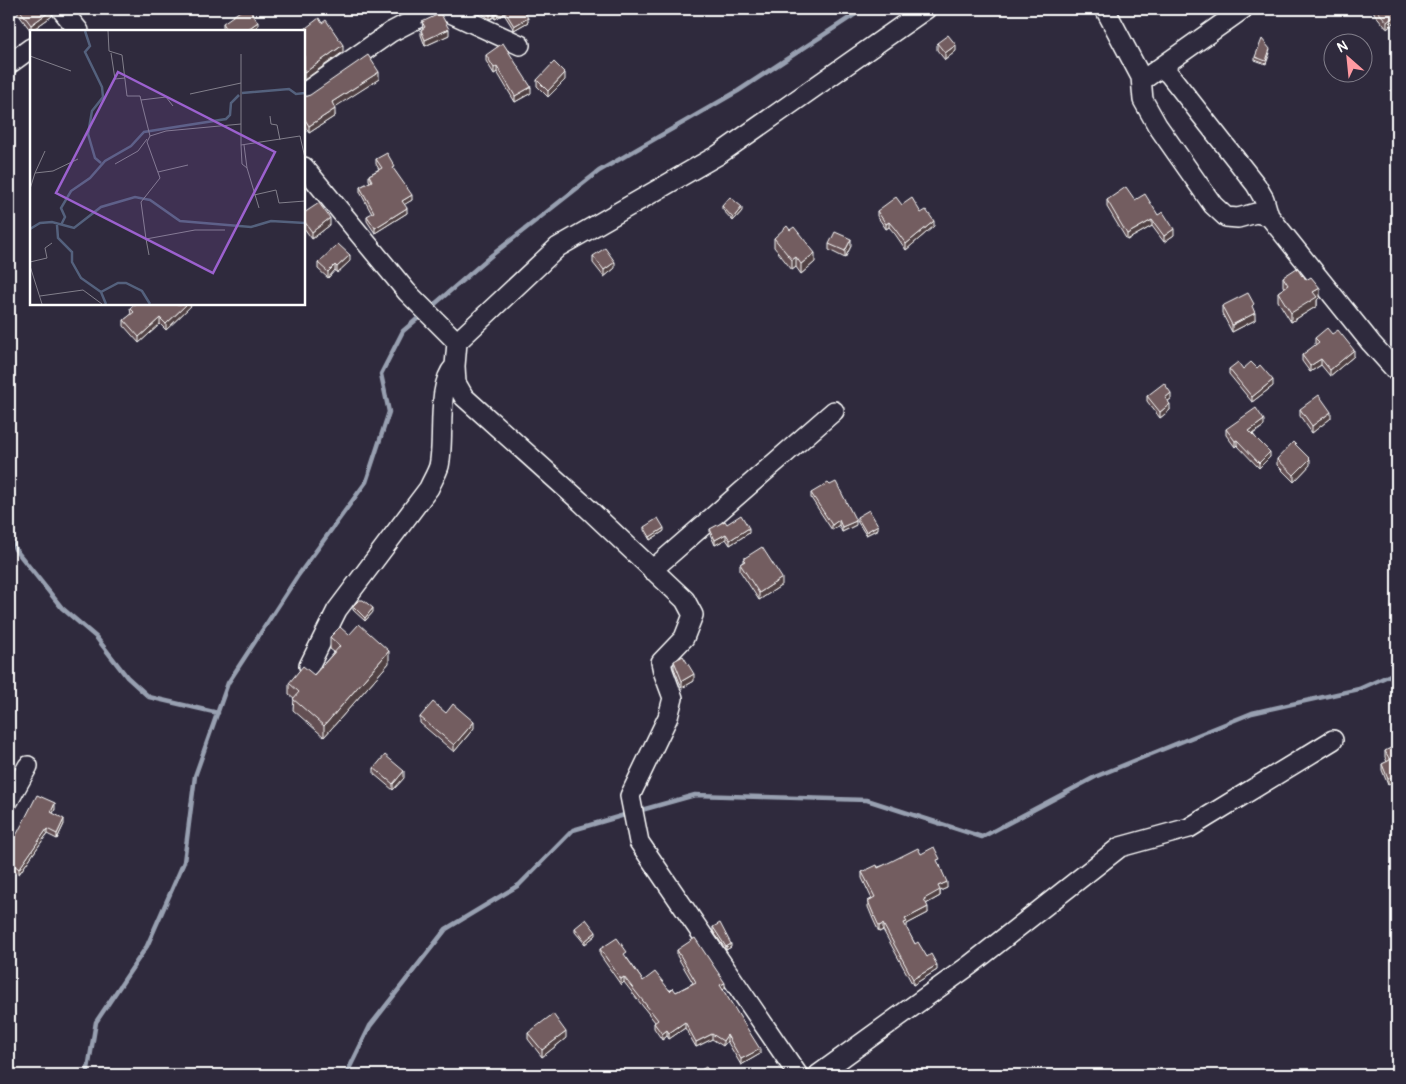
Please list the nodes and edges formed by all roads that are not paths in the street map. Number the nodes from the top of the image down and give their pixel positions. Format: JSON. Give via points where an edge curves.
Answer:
{"nodes":[{"id":1,"x":435,"y":9,"type":"edge"},
{"id":2,"x":442,"y":9,"type":"edge"},
{"id":3,"x":926,"y":9,"type":"edge"},
{"id":4,"x":1105,"y":9,"type":"edge"},
{"id":5,"x":1243,"y":9,"type":"edge"},
{"id":6,"x":520,"y":45,"type":"dead end"},
{"id":7,"x":30,"y":49,"type":"edge"},
{"id":8,"x":9,"y":64,"type":"edge"},
{"id":9,"x":1160,"y":68,"type":"junction"},
{"id":10,"x":1141,"y":77,"type":"junction"},
{"id":11,"x":305,"y":92,"type":"edge"},
{"id":12,"x":305,"y":168,"type":"edge"},
{"id":13,"x":1268,"y":216,"type":"junction"},
{"id":14,"x":451,"y":336,"type":"junction"},
{"id":15,"x":455,"y":366,"type":"junction"},
{"id":16,"x":1397,"y":372,"type":"edge"},
{"id":17,"x":834,"y":411,"type":"dead end"},
{"id":18,"x":652,"y":570,"type":"junction"},
{"id":19,"x":309,"y":666,"type":"dead end"},
{"id":20,"x":1333,"y":740,"type":"dead end"},
{"id":21,"x":28,"y":766,"type":"dead end"},
{"id":22,"x":9,"y":800,"type":"edge"},
{"id":23,"x":798,"y":1075,"type":"edge"},
{"id":24,"x":818,"y":1075,"type":"edge"}],
"edges":[{"from":1,"to":11,"type":"street","via":[[391,32]]},
{"from":2,"to":6,"type":"street"},
{"from":3,"to":14,"type":"street","via":[[718,155],[558,247]]},
{"from":4,"to":10,"type":"street"},
{"from":5,"to":9,"type":"street"},
{"from":7,"to":8,"type":"street"},
{"from":9,"to":10,"type":"street","via":[[1147,77]]},
{"from":9,"to":13,"type":"street","via":[[1169,74],[1256,185]]},
{"from":10,"to":13,"type":"street","via":[[1143,100],[1157,125],[1213,205],[1226,217],[1238,218],[1256,213]]},
{"from":12,"to":14,"type":"street","via":[[407,292]]},
{"from":13,"to":16,"type":"street"},
{"from":14,"to":15,"type":"street"},
{"from":15,"to":18,"type":"street","via":[[456,383],[464,397]]},
{"from":15,"to":19,"type":"street","via":[[449,372],[444,395],[439,467],[429,488],[337,610]]},
{"from":17,"to":18,"type":"street"},
{"from":18,"to":23,"type":"street","via":[[685,600],[693,615],[684,638],[661,662],[673,698],[668,717],[630,796],[639,842]]},
{"from":20,"to":24,"type":"street","via":[[1189,828],[1120,847],[970,965]]},
{"from":21,"to":22,"type":"street"}]}
